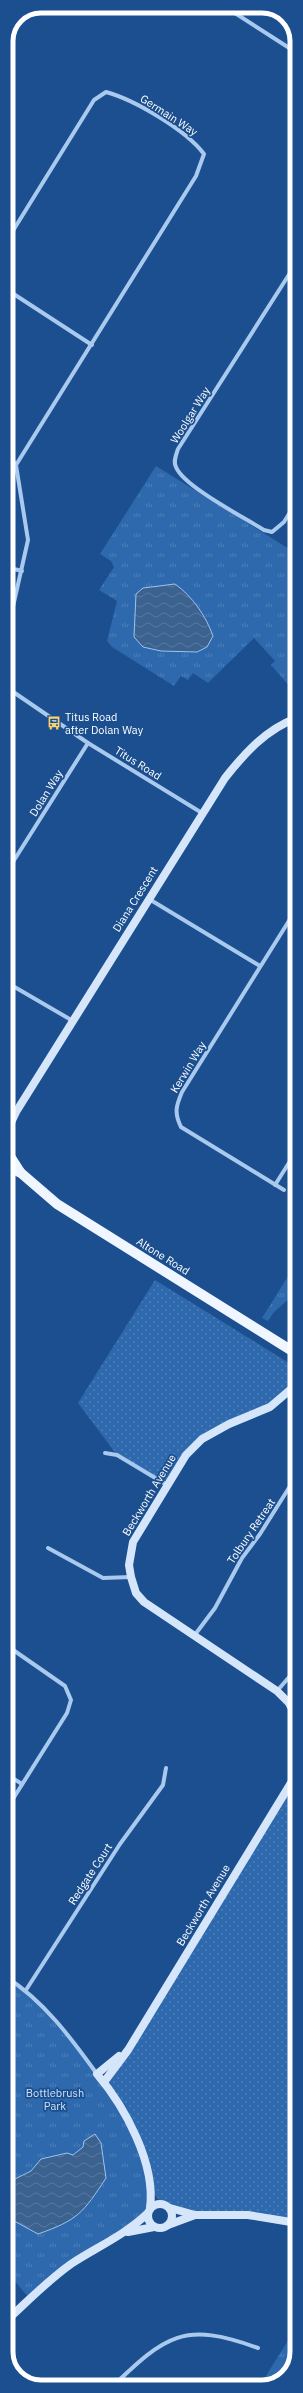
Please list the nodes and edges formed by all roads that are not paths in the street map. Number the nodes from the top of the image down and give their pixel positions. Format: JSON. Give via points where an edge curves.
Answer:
{"nodes":[{"id":1,"x":235,"y":13,"type":"edge"},
{"id":2,"x":290,"y":48,"type":"edge"},
{"id":3,"x":13,"y":231,"type":"edge"},
{"id":4,"x":290,"y":273,"type":"edge"},
{"id":5,"x":13,"y":293,"type":"edge"},
{"id":6,"x":92,"y":344,"type":"junction"},
{"id":7,"x":13,"y":461,"type":"edge"},
{"id":8,"x":16,"y":465,"type":"junction"},
{"id":9,"x":290,"y":512,"type":"edge"},
{"id":10,"x":13,"y":569,"type":"edge"},
{"id":11,"x":22,"y":571,"type":"junction"},
{"id":12,"x":13,"y":607,"type":"edge"},
{"id":13,"x":13,"y":692,"type":"edge"},
{"id":14,"x":290,"y":722,"type":"edge"},
{"id":15,"x":88,"y":743,"type":"junction"},
{"id":16,"x":202,"y":813,"type":"junction"},
{"id":17,"x":13,"y":862,"type":"edge"},
{"id":18,"x":149,"y":898,"type":"junction"},
{"id":19,"x":290,"y":919,"type":"edge"},
{"id":20,"x":260,"y":966,"type":"junction"},
{"id":21,"x":13,"y":986,"type":"edge"},
{"id":22,"x":73,"y":1020,"type":"junction"},
{"id":23,"x":16,"y":1112,"type":"junction"},
{"id":24,"x":13,"y":1114,"type":"edge"},
{"id":25,"x":13,"y":1118,"type":"edge"},
{"id":26,"x":13,"y":1161,"type":"edge"},
{"id":27,"x":290,"y":1161,"type":"edge"},
{"id":28,"x":13,"y":1169,"type":"edge"},
{"id":29,"x":21,"y":1173,"type":"junction"},
{"id":30,"x":275,"y":1185,"type":"junction"},
{"id":31,"x":284,"y":1190,"type":"dead end"},
{"id":32,"x":290,"y":1350,"type":"edge"},
{"id":33,"x":290,"y":1390,"type":"edge"},
{"id":34,"x":105,"y":1453,"type":"dead end"},
{"id":35,"x":168,"y":1486,"type":"junction"},
{"id":36,"x":290,"y":1486,"type":"edge"},
{"id":37,"x":48,"y":1548,"type":"dead end"},
{"id":38,"x":131,"y":1577,"type":"junction"},
{"id":39,"x":194,"y":1636,"type":"junction"},
{"id":40,"x":13,"y":1650,"type":"edge"},
{"id":41,"x":290,"y":1676,"type":"edge"},
{"id":42,"x":276,"y":1691,"type":"junction"},
{"id":43,"x":290,"y":1705,"type":"edge"},
{"id":44,"x":166,"y":1768,"type":"dead end"},
{"id":45,"x":13,"y":1778,"type":"edge"},
{"id":46,"x":22,"y":1784,"type":"junction"},
{"id":47,"x":290,"y":1784,"type":"edge"},
{"id":48,"x":13,"y":1799,"type":"edge"},
{"id":49,"x":13,"y":1982,"type":"edge"},
{"id":50,"x":26,"y":1990,"type":"junction"},
{"id":51,"x":128,"y":2050,"type":"junction"},
{"id":52,"x":97,"y":2074,"type":"junction"},
{"id":53,"x":104,"y":2082,"type":"junction"},
{"id":54,"x":152,"y":2192,"type":"junction"},
{"id":55,"x":166,"y":2206,"type":"junction"},
{"id":56,"x":149,"y":2211,"type":"junction"},
{"id":57,"x":195,"y":2215,"type":"junction"},
{"id":58,"x":290,"y":2222,"type":"edge"},
{"id":59,"x":168,"y":2225,"type":"junction"},
{"id":60,"x":154,"y":2227,"type":"junction"},
{"id":61,"x":127,"y":2232,"type":"junction"},
{"id":62,"x":13,"y":2315,"type":"edge"},
{"id":63,"x":258,"y":2348,"type":"dead end"},
{"id":64,"x":120,"y":2380,"type":"edge"}],
"edges":[{"from":1,"to":2,"type":"street"},
{"from":3,"to":6,"type":"street","name":"Germain Way","via":[[94,100],[106,92],[125,97],[190,138],[204,154],[196,176]]},
{"from":4,"to":9,"type":"street","name":"Woolgar Way","via":[[178,449],[175,459],[175,467],[192,485],[264,530],[272,532],[284,522]]},
{"from":5,"to":6,"type":"street"},
{"from":6,"to":8,"type":"street","name":"Germain Way"},
{"from":7,"to":8,"type":"street"},
{"from":8,"to":11,"type":"street","via":[[28,540]]},
{"from":10,"to":11,"type":"street"},
{"from":11,"to":12,"type":"street"},
{"from":13,"to":15,"type":"street","name":"Titus Road"},
{"from":14,"to":16,"type":"street","name":"Diana Crescent","via":[[263,737],[241,757]]},
{"from":15,"to":16,"type":"street","name":"Titus Road"},
{"from":15,"to":17,"type":"street","name":"Dolan Way"},
{"from":16,"to":18,"type":"street","name":"Diana Crescent"},
{"from":18,"to":20,"type":"street"},
{"from":18,"to":22,"type":"street","name":"Diana Crescent"},
{"from":19,"to":20,"type":"street","name":"Kerwin Way"},
{"from":20,"to":30,"type":"street","name":"Kerwin Way","via":[[182,1092],[176,1106],[176,1117],[181,1127]]},
{"from":21,"to":22,"type":"street"},
{"from":22,"to":23,"type":"street","name":"Diana Crescent"},
{"from":23,"to":24,"type":"street","name":"Diana Crescent"},
{"from":23,"to":25,"type":"street","name":"Diana Crescent"},
{"from":26,"to":29,"type":"main road","name":"Altone Road"},
{"from":27,"to":30,"type":"street"},
{"from":28,"to":29,"type":"main road","name":"Altone Road"},
{"from":29,"to":32,"type":"main road","name":"Altone Road","via":[[57,1204]]},
{"from":30,"to":31,"type":"street","name":"Kerwin Way"},
{"from":33,"to":35,"type":"street","name":"Beckworth Avenue","via":[[270,1407],[229,1424],[202,1439],[186,1455]]},
{"from":34,"to":35,"type":"street","via":[[117,1455]]},
{"from":35,"to":38,"type":"street","name":"Beckworth Avenue","via":[[133,1542],[129,1566]]},
{"from":36,"to":39,"type":"street","name":"Tolbury Retreat","via":[[242,1558],[226,1590]]},
{"from":37,"to":38,"type":"street","via":[[103,1578]]},
{"from":38,"to":39,"type":"street","name":"Beckworth Avenue","via":[[136,1593],[144,1602]]},
{"from":39,"to":42,"type":"street","name":"Beckworth Avenue"},
{"from":40,"to":46,"type":"street","via":[[65,1686],[71,1700],[67,1713]]},
{"from":41,"to":42,"type":"street"},
{"from":42,"to":43,"type":"street","name":"Beckworth Avenue"},
{"from":44,"to":50,"type":"street","name":"Redgate Court","via":[[164,1785],[120,1844]]},
{"from":45,"to":46,"type":"street"},
{"from":46,"to":48,"type":"street"},
{"from":47,"to":51,"type":"street","name":"Beckworth Avenue"},
{"from":49,"to":50,"type":"street"},
{"from":50,"to":52,"type":"street","via":[[68,2035]]},
{"from":51,"to":52,"type":"street","name":"Beckworth Avenue"},
{"from":51,"to":53,"type":"street","name":"Beckworth Avenue"},
{"from":52,"to":53,"type":"street"},
{"from":53,"to":54,"type":"street","via":[[129,2121],[139,2144]]},
{"from":54,"to":55,"type":"street"},
{"from":54,"to":56,"type":"street"},
{"from":55,"to":56,"type":"street","via":[[154,2205]]},
{"from":55,"to":57,"type":"street"},
{"from":55,"to":59,"type":"street","via":[[172,2217]]},
{"from":56,"to":60,"type":"street","via":[[148,2220]]},
{"from":56,"to":61,"type":"street"},
{"from":57,"to":58,"type":"street","via":[[248,2215]]},
{"from":57,"to":59,"type":"street"},
{"from":59,"to":60,"type":"street","via":[[162,2228]]},
{"from":60,"to":61,"type":"street"},
{"from":61,"to":62,"type":"street","via":[[69,2266]]},
{"from":63,"to":64,"type":"street","via":[[218,2335],[183,2336],[158,2347]]}]}
